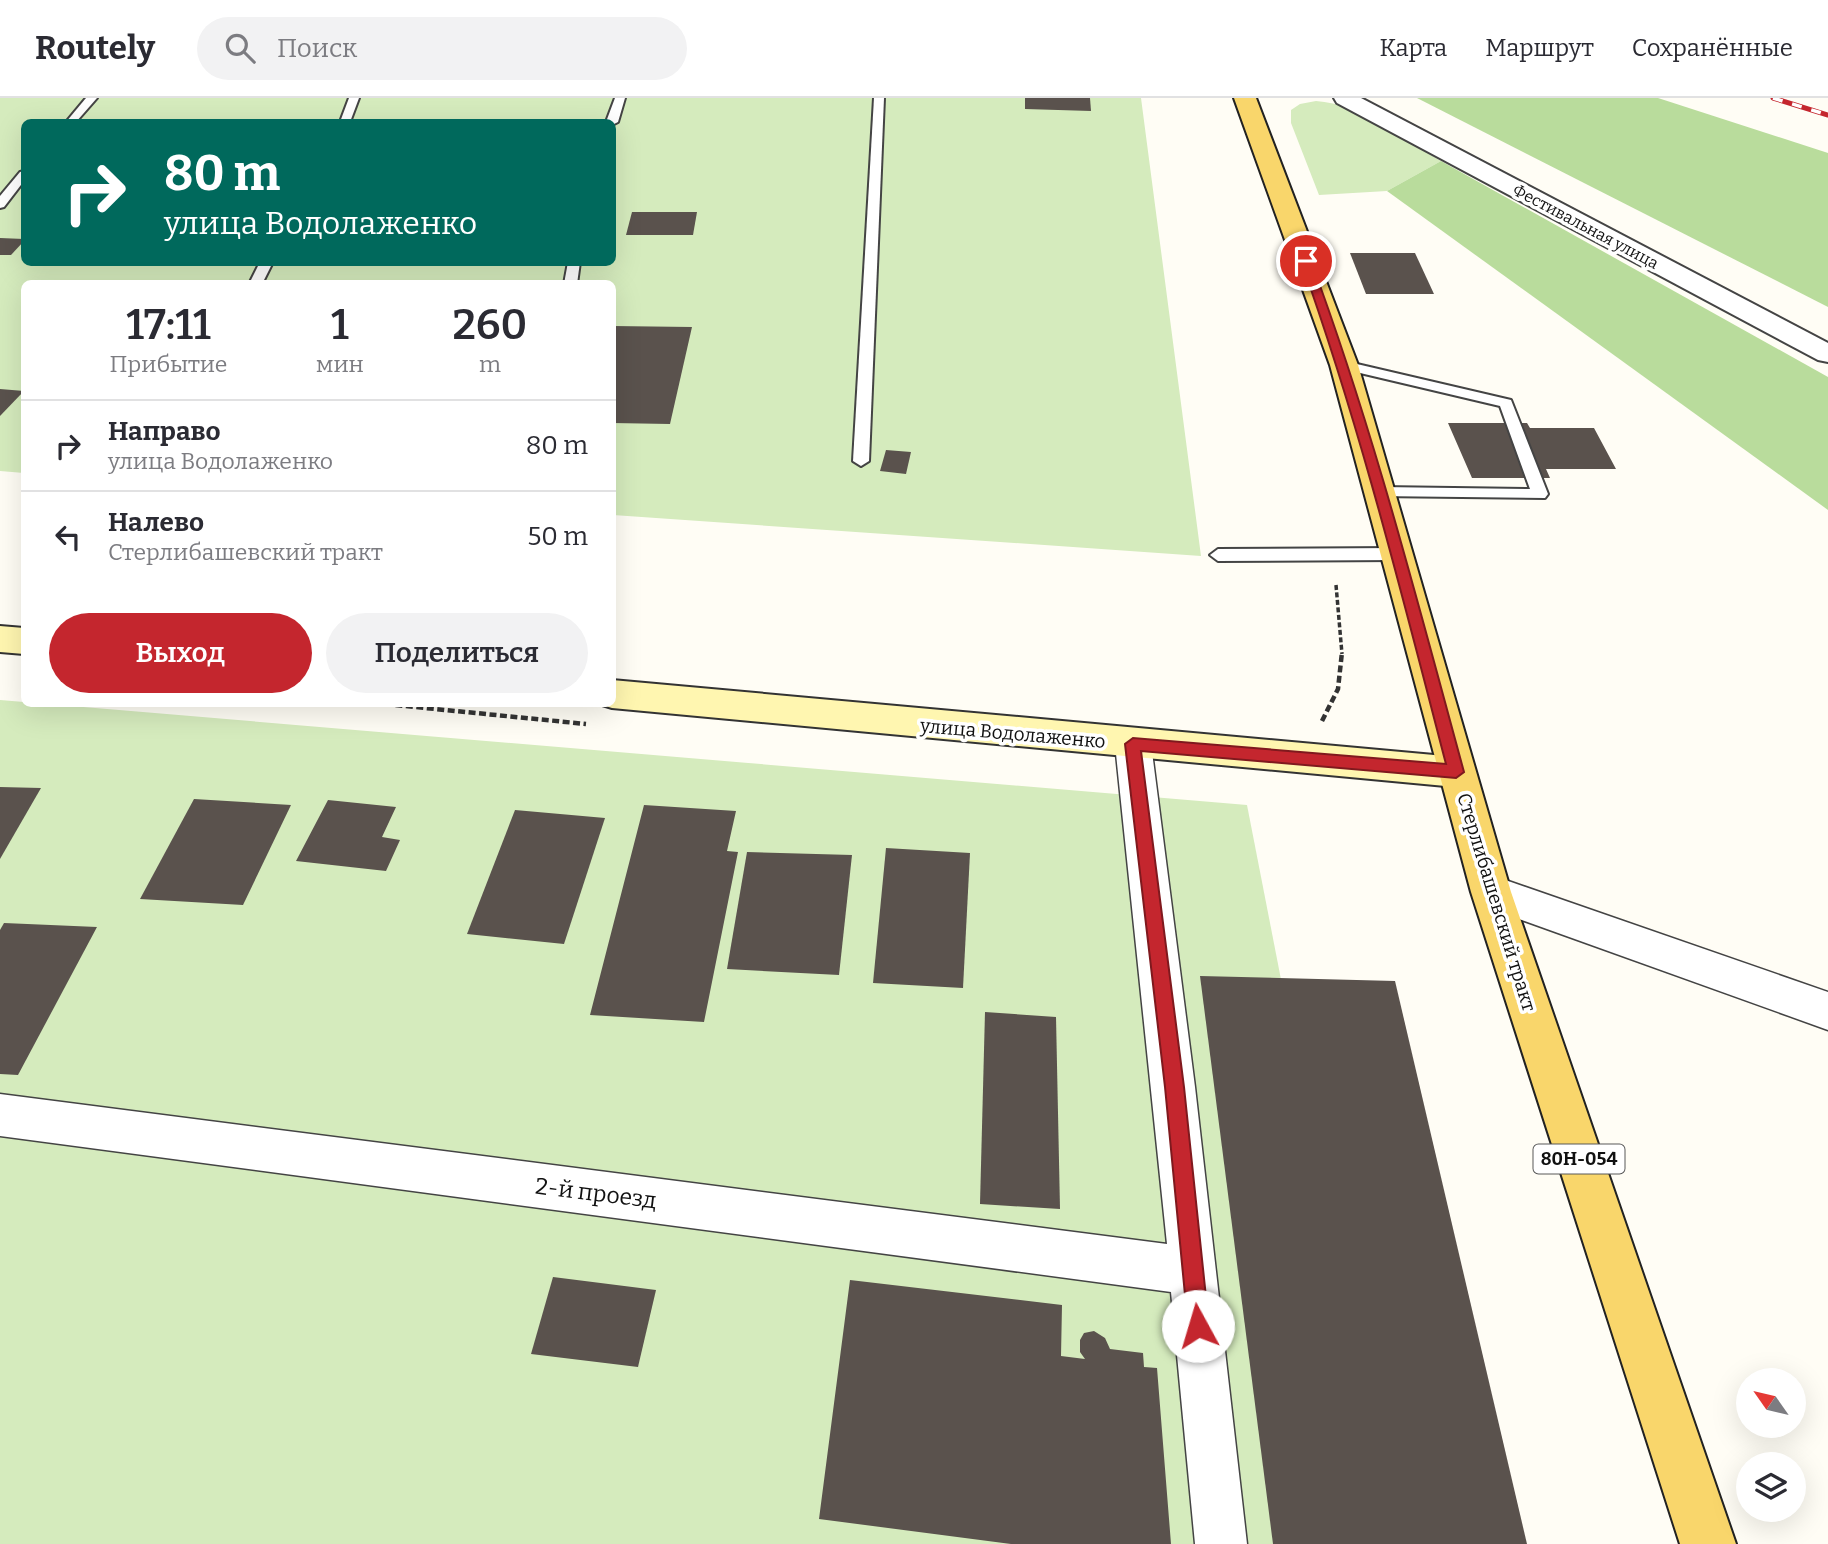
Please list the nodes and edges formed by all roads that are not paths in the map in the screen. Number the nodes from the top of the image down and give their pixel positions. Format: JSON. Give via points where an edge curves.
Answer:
{"nodes":[{"id":1,"x":92,"y":98,"type":"edge"},
{"id":2,"x":354,"y":98,"type":"edge"},
{"id":3,"x":620,"y":98,"type":"edge"},
{"id":4,"x":879,"y":98,"type":"edge"},
{"id":5,"x":1345,"y":98,"type":"edge"},
{"id":6,"x":1251,"y":101,"type":"edge"},
{"id":7,"x":74,"y":119,"type":"edge"},
{"id":8,"x":346,"y":119,"type":"edge"},
{"id":9,"x":613,"y":119,"type":"edge"},
{"id":10,"x":21,"y":178,"type":"edge"},
{"id":11,"x":0,"y":204,"type":"edge"},
{"id":12,"x":1828,"y":354,"type":"edge"},
{"id":13,"x":1343,"y":365,"type":"junction"},
{"id":14,"x":861,"y":461,"type":"dead end"},
{"id":15,"x":1381,"y":492,"type":"junction"},
{"id":16,"x":1398,"y":554,"type":"junction"},
{"id":17,"x":1218,"y":555,"type":"dead end"},
{"id":18,"x":0,"y":639,"type":"edge"},
{"id":19,"x":21,"y":641,"type":"edge"},
{"id":20,"x":616,"y":694,"type":"edge"},
{"id":21,"x":1133,"y":744,"type":"junction"},
{"id":22,"x":1456,"y":772,"type":"junction"},
{"id":23,"x":1491,"y":892,"type":"junction"},
{"id":24,"x":1828,"y":1011,"type":"edge"},
{"id":25,"x":0,"y":1115,"type":"edge"},
{"id":26,"x":1193,"y":1271,"type":"junction"},
{"id":27,"x":1221,"y":1544,"type":"edge"},
{"id":28,"x":1708,"y":1544,"type":"edge"}],
"edges":[{"from":1,"to":7,"type":"lane"},
{"from":2,"to":8,"type":"lane"},
{"from":3,"to":9,"type":"lane"},
{"from":4,"to":14,"type":"lane"},
{"from":5,"to":12,"type":"street","name":"Фестивальная улица"},
{"from":6,"to":13,"type":"main road","name":"Стерлибашевский тракт"},
{"from":10,"to":11,"type":"lane"},
{"from":13,"to":15,"type":"main road","name":"Стерлибашевский тракт"},
{"from":13,"to":15,"type":"lane","via":[[1506,404],[1540,494]]},
{"from":15,"to":16,"type":"main road","name":"Стерлибашевский тракт"},
{"from":16,"to":17,"type":"lane"},
{"from":16,"to":22,"type":"main road","name":"Стерлибашевский тракт"},
{"from":18,"to":19,"type":"main road"},
{"from":20,"to":21,"type":"main road","name":"улица Водолаженко"},
{"from":21,"to":22,"type":"main road","name":"улица Водолаженко"},
{"from":21,"to":26,"type":"street"},
{"from":22,"to":23,"type":"main road","name":"Стерлибашевский тракт","number":"80Н-054"},
{"from":23,"to":24,"type":"street"},
{"from":23,"to":28,"type":"main road","name":"Стерлибашевский тракт","number":"80Н-054"},
{"from":25,"to":26,"type":"street","name":"2-й проезд"},
{"from":26,"to":27,"type":"street"}]}
